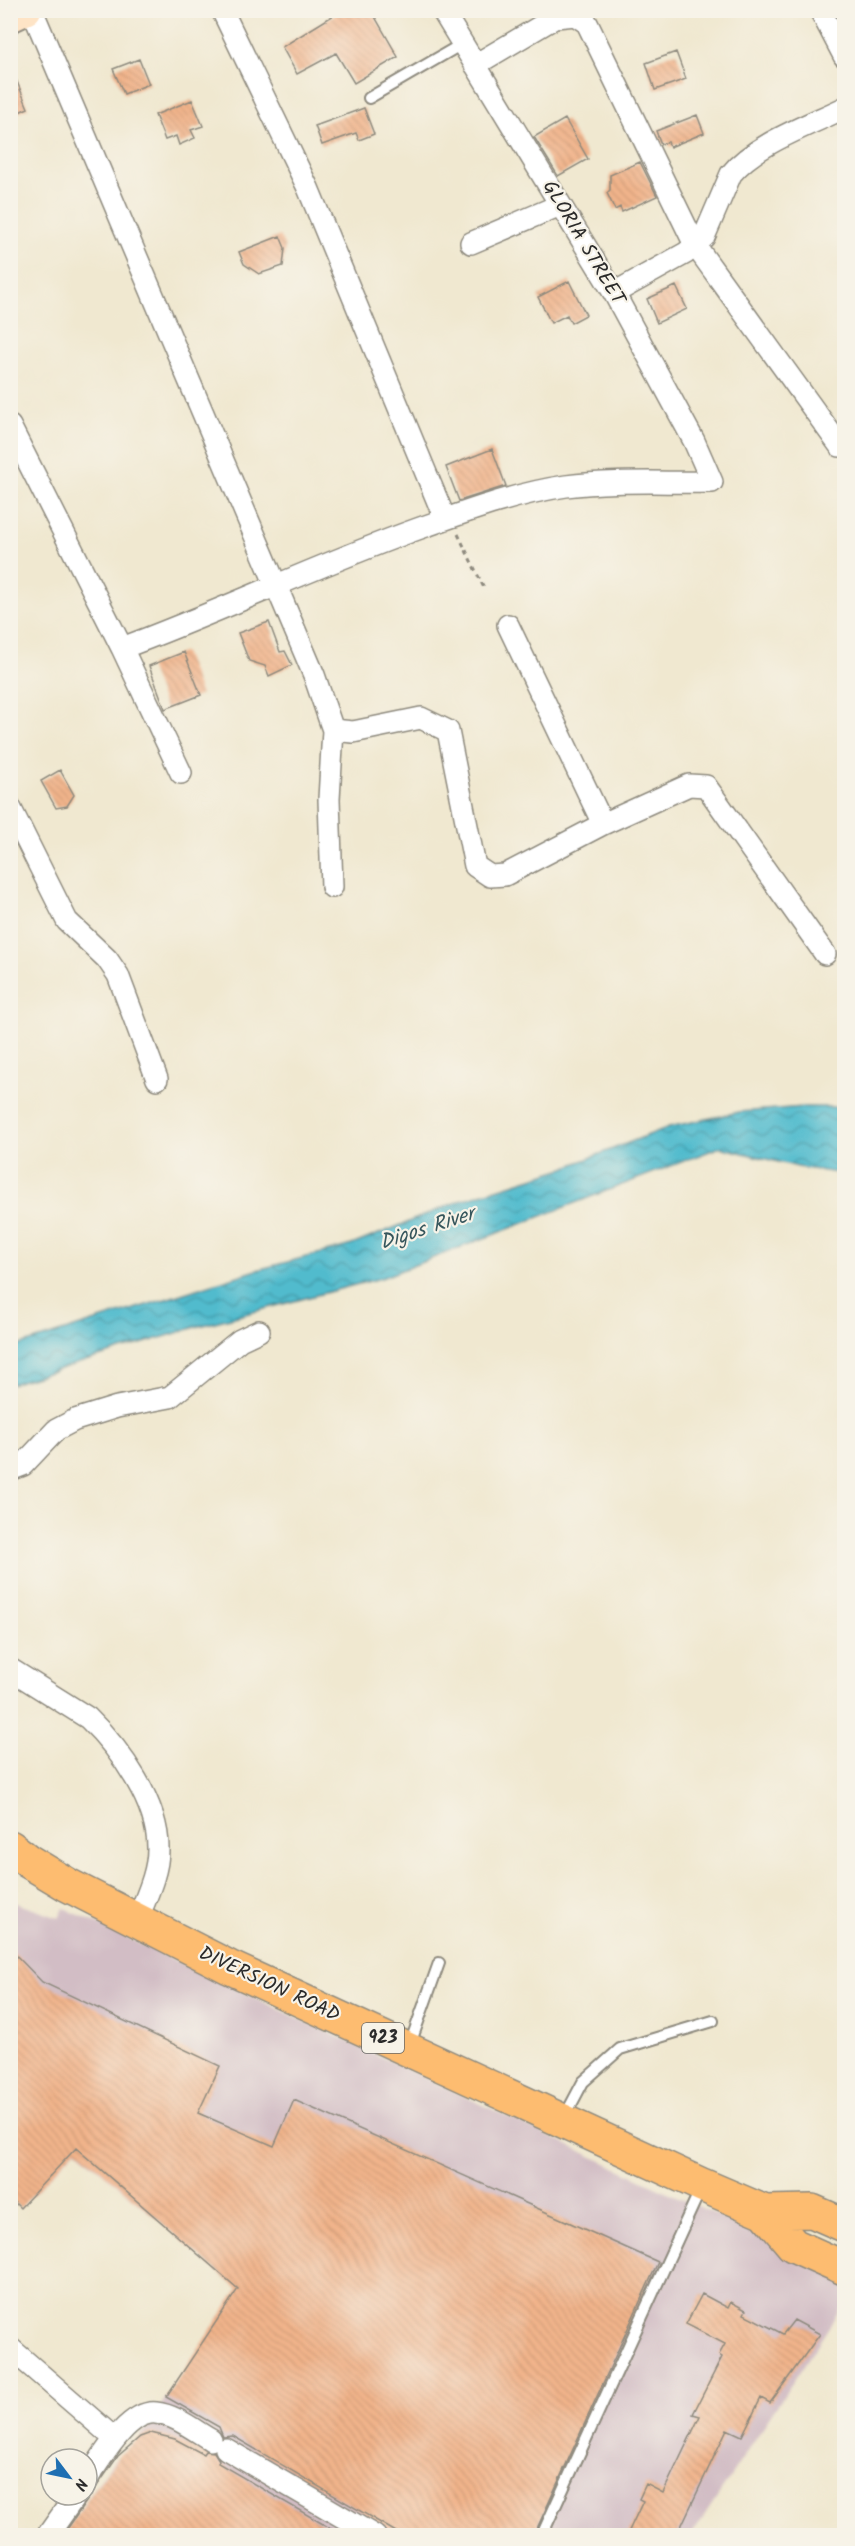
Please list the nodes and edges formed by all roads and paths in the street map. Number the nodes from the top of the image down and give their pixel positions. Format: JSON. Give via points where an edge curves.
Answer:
{"nodes":[{"id":1,"x":27,"y":10,"type":"edge"},
{"id":2,"x":32,"y":10,"type":"edge"},
{"id":3,"x":222,"y":10,"type":"edge"},
{"id":4,"x":442,"y":10,"type":"edge"},
{"id":5,"x":820,"y":10,"type":"edge"},
{"id":6,"x":10,"y":18,"type":"edge"},
{"id":7,"x":462,"y":44,"type":"junction"},
{"id":8,"x":844,"y":56,"type":"edge"},
{"id":9,"x":475,"y":65,"type":"junction"},
{"id":10,"x":369,"y":98,"type":"dead end"},
{"id":11,"x":844,"y":108,"type":"edge"},
{"id":12,"x":560,"y":205,"type":"junction"},
{"id":13,"x":471,"y":243,"type":"dead end"},
{"id":14,"x":695,"y":245,"type":"junction"},
{"id":15,"x":614,"y":293,"type":"junction"},
{"id":16,"x":10,"y":426,"type":"edge"},
{"id":17,"x":844,"y":446,"type":"edge"},
{"id":18,"x":16,"y":454,"type":"edge"},
{"id":19,"x":445,"y":519,"type":"junction"},
{"id":20,"x":274,"y":584,"type":"junction"},
{"id":21,"x":484,"y":588,"type":"dead end"},
{"id":22,"x":508,"y":625,"type":"dead end"},
{"id":23,"x":122,"y":648,"type":"junction"},
{"id":24,"x":333,"y":730,"type":"junction"},
{"id":25,"x":181,"y":773,"type":"dead end"},
{"id":26,"x":10,"y":807,"type":"edge"},
{"id":27,"x":603,"y":824,"type":"junction"},
{"id":28,"x":332,"y":887,"type":"dead end"},
{"id":29,"x":825,"y":954,"type":"dead end"},
{"id":30,"x":157,"y":1079,"type":"dead end"},
{"id":31,"x":259,"y":1331,"type":"dead end"},
{"id":32,"x":10,"y":1470,"type":"edge"},
{"id":33,"x":10,"y":1669,"type":"edge"},
{"id":34,"x":10,"y":1846,"type":"edge"},
{"id":35,"x":137,"y":1921,"type":"junction"},
{"id":36,"x":439,"y":1963,"type":"dead end"},
{"id":37,"x":713,"y":2021,"type":"dead end"},
{"id":38,"x":408,"y":2050,"type":"junction"},
{"id":39,"x":563,"y":2121,"type":"junction"},
{"id":40,"x":702,"y":2185,"type":"junction"},
{"id":41,"x":765,"y":2212,"type":"junction"},
{"id":42,"x":844,"y":2225,"type":"edge"},
{"id":43,"x":844,"y":2268,"type":"edge"},
{"id":44,"x":10,"y":2348,"type":"edge"},
{"id":45,"x":115,"y":2439,"type":"junction"},
{"id":46,"x":99,"y":2462,"type":"edge"},
{"id":47,"x":67,"y":2507,"type":"edge"},
{"id":48,"x":47,"y":2535,"type":"edge"},
{"id":49,"x":375,"y":2535,"type":"edge"},
{"id":50,"x":542,"y":2535,"type":"edge"}],
"edges":[{"from":1,"to":6,"type":"main road"},
{"from":2,"to":20,"type":"street"},
{"from":3,"to":19,"type":"street","via":[[308,188]]},
{"from":4,"to":7,"type":"street","name":"GLORIA STREET"},
{"from":5,"to":8,"type":"street"},
{"from":7,"to":9,"type":"street","name":"GLORIA STREET"},
{"from":7,"to":10,"type":"lane"},
{"from":9,"to":12,"type":"street","name":"GLORIA STREET"},
{"from":9,"to":14,"type":"street","via":[[556,17],[575,15],[587,23]]},
{"from":11,"to":14,"type":"street","via":[[759,150],[737,166],[711,226]]},
{"from":12,"to":13,"type":"street"},
{"from":12,"to":15,"type":"street","name":"GLORIA STREET"},
{"from":14,"to":15,"type":"street"},
{"from":14,"to":17,"type":"street","via":[[840,446]]},
{"from":15,"to":19,"type":"street","name":"GLORIA STREET","via":[[712,482],[566,486]]},
{"from":16,"to":18,"type":"street"},
{"from":18,"to":23,"type":"street"},
{"from":19,"to":20,"type":"street"},
{"from":19,"to":21,"type":"path","via":[[461,538]]},
{"from":20,"to":23,"type":"street"},
{"from":20,"to":24,"type":"street"},
{"from":22,"to":27,"type":"street"},
{"from":23,"to":25,"type":"street"},
{"from":24,"to":27,"type":"street","via":[[353,732],[421,718],[448,731],[475,866],[490,876],[505,875]]},
{"from":24,"to":28,"type":"street","via":[[329,799]]},
{"from":26,"to":30,"type":"street","via":[[67,921],[118,975]]},
{"from":27,"to":29,"type":"street","via":[[689,785],[706,786]]},
{"from":31,"to":32,"type":"street","via":[[240,1340],[170,1397],[75,1420],[56,1430],[22,1465]]},
{"from":33,"to":35,"type":"street","via":[[88,1718],[147,1798],[156,1823],[158,1852]]},
{"from":34,"to":35,"type":"highway","name":"DIVERSION ROAD","number":"923","via":[[44,1872]]},
{"from":35,"to":38,"type":"highway","name":"DIVERSION ROAD","number":"923"},
{"from":36,"to":38,"type":"lane"},
{"from":37,"to":39,"type":"lane","via":[[621,2049],[583,2082]]},
{"from":38,"to":39,"type":"highway","name":"DIVERSION ROAD","number":"923"},
{"from":39,"to":40,"type":"highway","name":"DIVERSION ROAD","number":"923"},
{"from":40,"to":41,"type":"highway","name":"DIVERSION ROAD","number":"923"},
{"from":40,"to":50,"type":"lane"},
{"from":41,"to":42,"type":"highway","name":"DIVERSION ROAD","number":"923","via":[[812,2211]]},
{"from":41,"to":43,"type":"highway","name":"DIVERSION ROAD","number":"923","via":[[794,2245]]},
{"from":44,"to":45,"type":"street"},
{"from":45,"to":46,"type":"street"},
{"from":45,"to":49,"type":"street","via":[[131,2422],[147,2413],[159,2413]]},
{"from":47,"to":48,"type":"street"}]}
